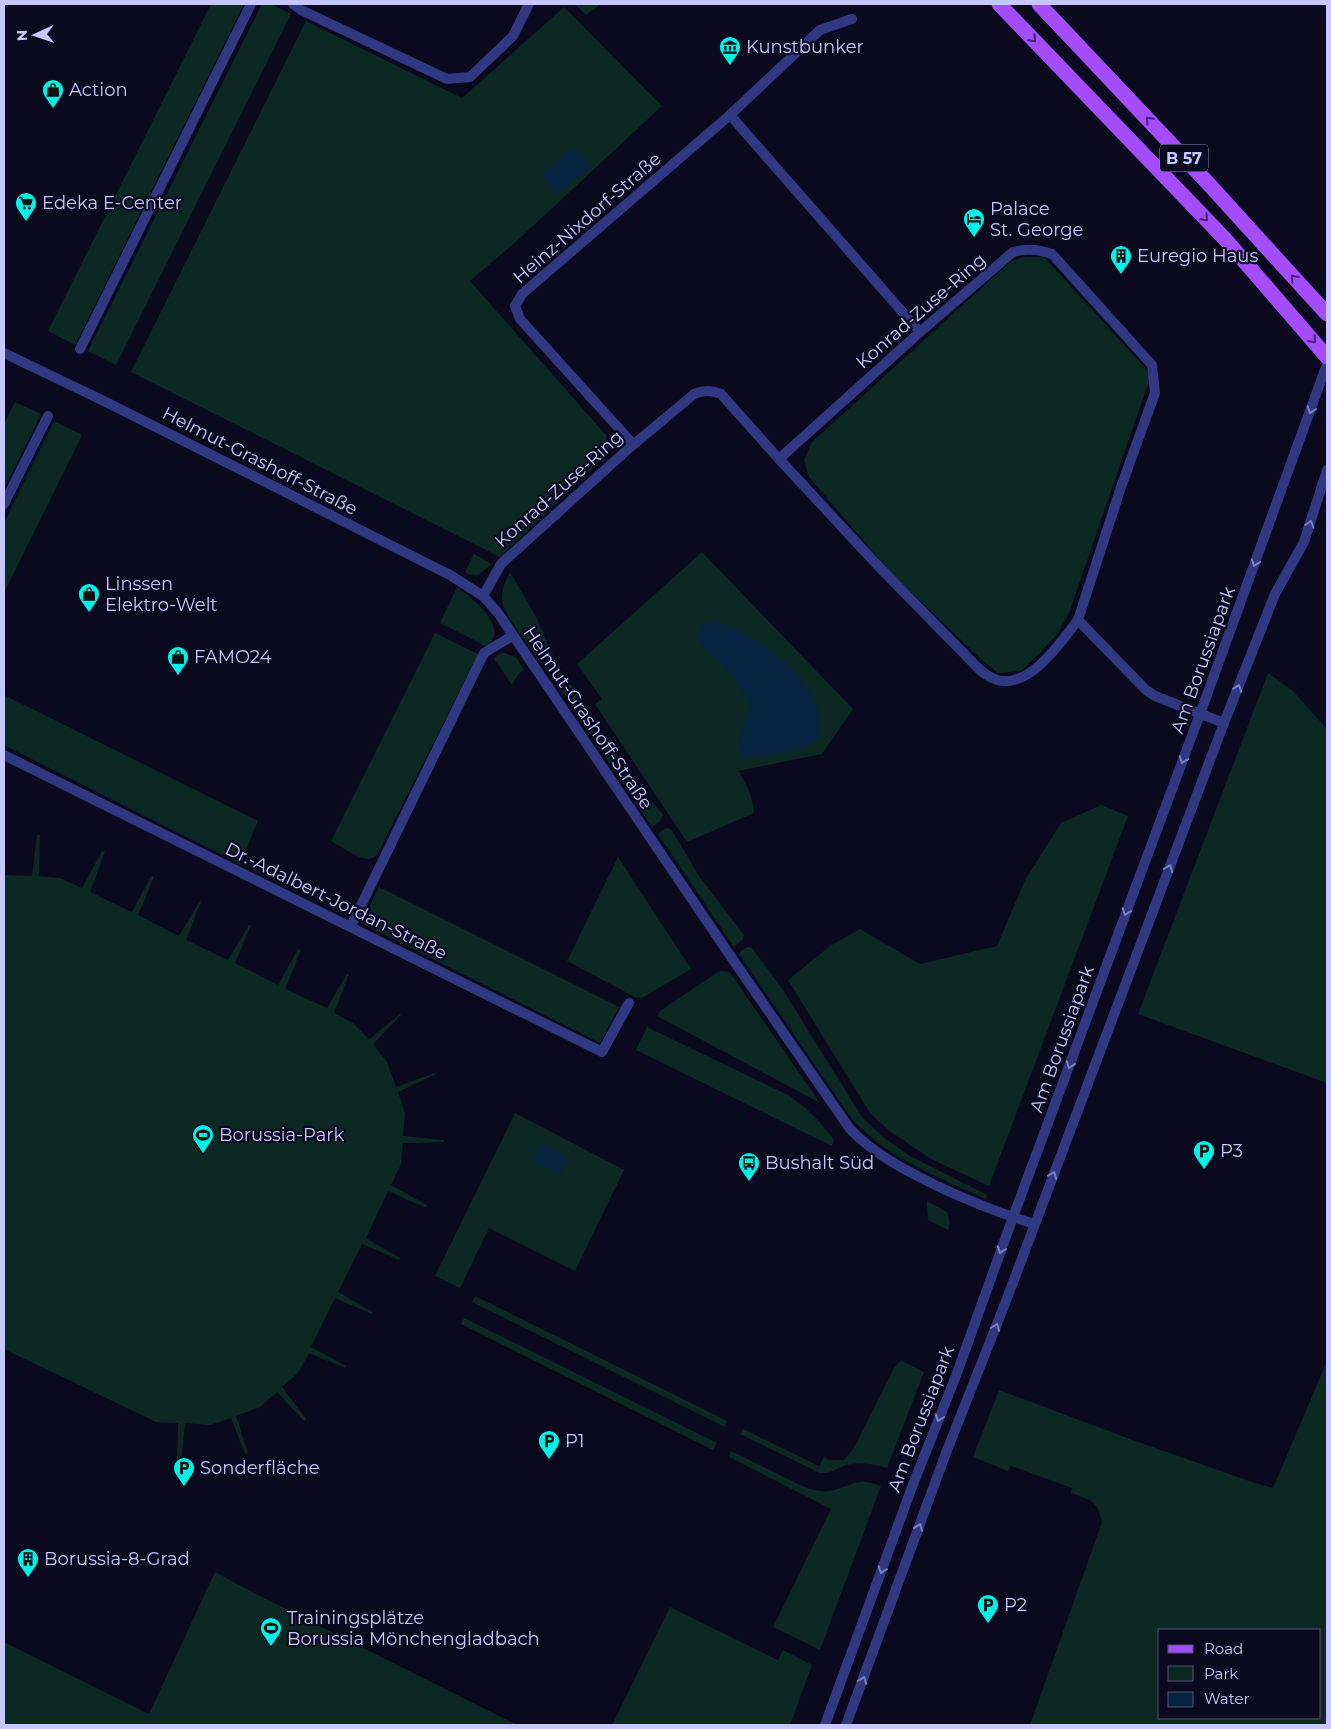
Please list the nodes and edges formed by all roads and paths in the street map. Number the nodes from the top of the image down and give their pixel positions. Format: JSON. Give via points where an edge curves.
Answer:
{"nodes":[{"id":1,"x":251,"y":4,"type":"edge"},
{"id":2,"x":293,"y":4,"type":"edge"},
{"id":3,"x":529,"y":4,"type":"edge"},
{"id":4,"x":999,"y":4,"type":"edge"},
{"id":5,"x":1039,"y":4,"type":"edge"},
{"id":6,"x":852,"y":20,"type":"dead end"},
{"id":7,"x":730,"y":115,"type":"junction"},
{"id":8,"x":1327,"y":314,"type":"edge"},
{"id":9,"x":920,"y":332,"type":"junction"},
{"id":10,"x":80,"y":349,"type":"dead end"},
{"id":11,"x":4,"y":353,"type":"edge"},
{"id":12,"x":1327,"y":357,"type":"edge"},
{"id":13,"x":1327,"y":364,"type":"edge"},
{"id":14,"x":48,"y":416,"type":"dead end"},
{"id":15,"x":633,"y":444,"type":"junction"},
{"id":16,"x":779,"y":459,"type":"junction"},
{"id":17,"x":1327,"y":470,"type":"edge"},
{"id":18,"x":4,"y":504,"type":"edge"},
{"id":19,"x":483,"y":596,"type":"junction"},
{"id":20,"x":1078,"y":620,"type":"junction"},
{"id":21,"x":512,"y":636,"type":"junction"},
{"id":22,"x":1200,"y":714,"type":"junction"},
{"id":23,"x":1224,"y":723,"type":"junction"},
{"id":24,"x":4,"y":755,"type":"edge"},
{"id":25,"x":351,"y":926,"type":"junction"},
{"id":26,"x":629,"y":1002,"type":"dead end"},
{"id":27,"x":1013,"y":1218,"type":"junction"},
{"id":28,"x":1035,"y":1224,"type":"junction"},
{"id":29,"x":825,"y":1725,"type":"edge"},
{"id":30,"x":846,"y":1725,"type":"edge"}],
"edges":[{"from":1,"to":10,"type":"street"},
{"from":2,"to":3,"type":"street","via":[[447,80],[470,77],[513,36]]},
{"from":4,"to":12,"type":"main road","number":"B 57","one_way":true,"via":[[1225,239]]},
{"from":8,"to":5,"type":"main road","number":"B 57","one_way":true},
{"from":6,"to":7,"type":"street","name":"Heinz-Nixdorf-Straße","via":[[820,30]]},
{"from":7,"to":9,"type":"street"},
{"from":7,"to":15,"type":"street","name":"Heinz-Nixdorf-Straße","via":[[522,294],[515,306],[520,319]]},
{"from":9,"to":16,"type":"street","name":"Konrad-Zuse-Ring"},
{"from":9,"to":20,"type":"street","name":"Konrad-Zuse-Ring","via":[[1013,252],[1040,250],[1052,254],[1152,365],[1155,392]]},
{"from":11,"to":19,"type":"street","name":"Helmut-Grashoff-Straße","via":[[450,575]]},
{"from":13,"to":22,"type":"street","name":"Am Borussiapark","one_way":true},
{"from":14,"to":18,"type":"street"},
{"from":15,"to":16,"type":"street","name":"Konrad-Zuse-Ring","via":[[694,394],[710,390],[721,394]]},
{"from":15,"to":19,"type":"street","name":"Konrad-Zuse-Ring","via":[[501,564]]},
{"from":16,"to":20,"type":"street","name":"Konrad-Zuse-Ring","via":[[881,569],[988,676],[1004,681],[1027,675],[1052,654]]},
{"from":23,"to":17,"type":"street","name":"Am Borussiapark","one_way":true,"via":[[1275,594],[1304,542]]},
{"from":19,"to":21,"type":"street","name":"Helmut-Grashoff-Straße"},
{"from":20,"to":22,"type":"street","via":[[1146,690]]},
{"from":21,"to":25,"type":"street","via":[[484,653]]},
{"from":21,"to":27,"type":"street","name":"Helmut-Grashoff-Straße","via":[[850,1129],[887,1160],[970,1201]]},
{"from":22,"to":23,"type":"street"},
{"from":22,"to":27,"type":"street","name":"Am Borussiapark","one_way":true},
{"from":28,"to":23,"type":"street","name":"Am Borussiapark","one_way":true},
{"from":24,"to":25,"type":"street","name":"Dr.-Adalbert-Jordan-Straße"},
{"from":25,"to":26,"type":"street","name":"Dr.-Adalbert-Jordan-Straße","via":[[602,1052]]},
{"from":27,"to":28,"type":"street","name":"Helmut-Grashoff-Straße"},
{"from":27,"to":29,"type":"street","name":"Am Borussiapark","one_way":true},
{"from":30,"to":28,"type":"street","name":"Am Borussiapark","one_way":true}]}
